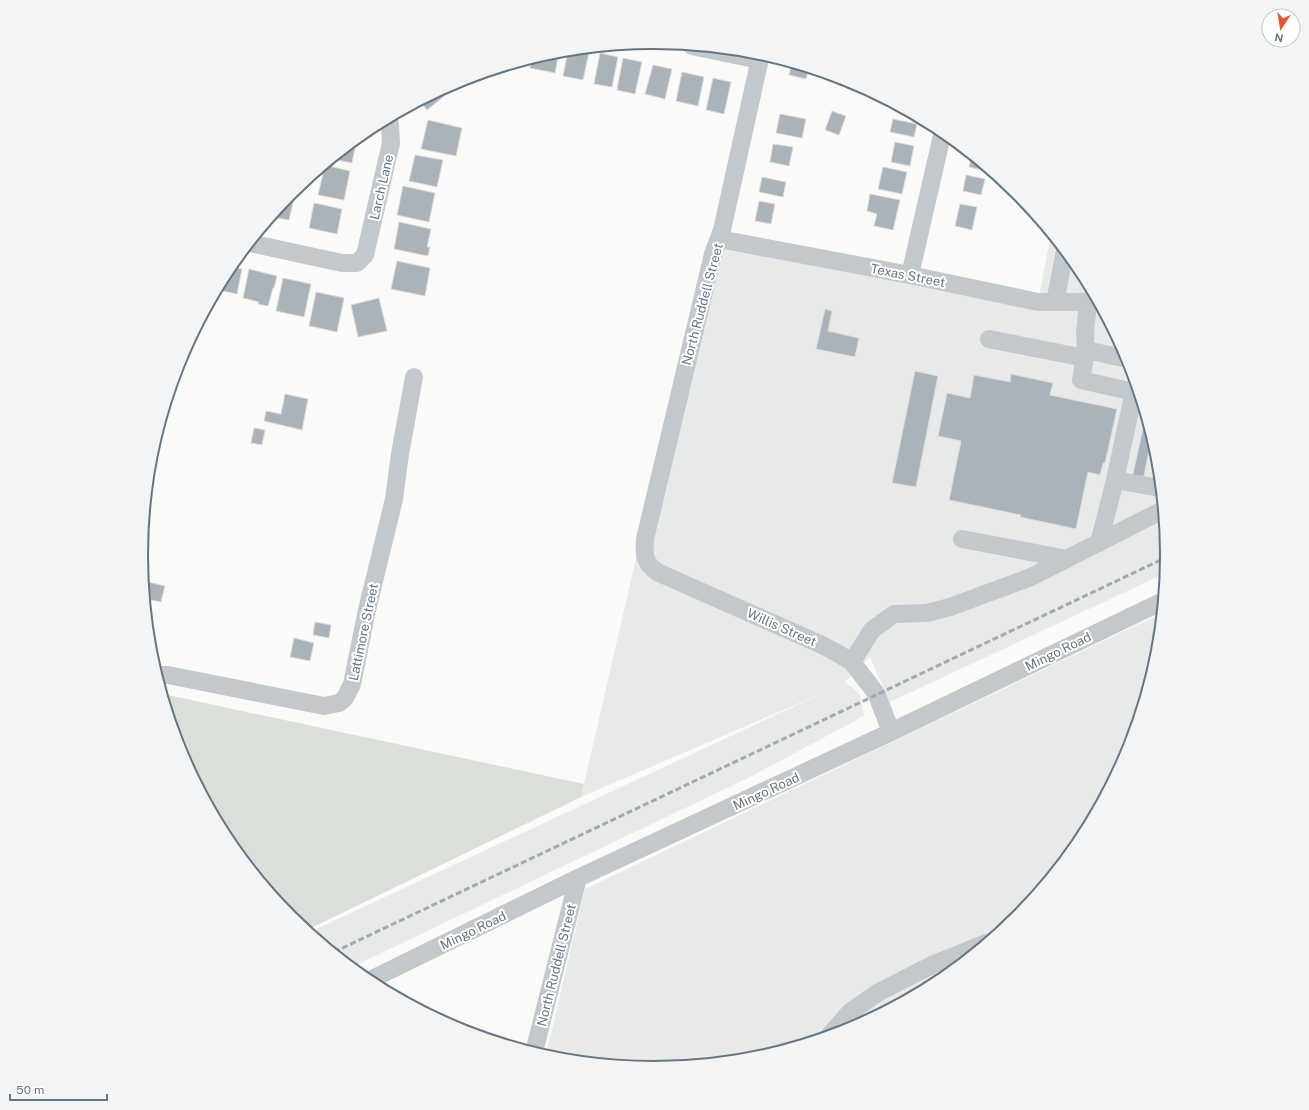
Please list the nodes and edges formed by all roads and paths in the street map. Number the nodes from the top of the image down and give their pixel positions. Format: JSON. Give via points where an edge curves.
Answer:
{"nodes":[{"id":1,"x":759,"y":60,"type":"edge"},
{"id":2,"x":389,"y":125,"type":"edge"},
{"id":3,"x":942,"y":138,"type":"edge"},
{"id":4,"x":719,"y":239,"type":"junction"},
{"id":5,"x":256,"y":243,"type":"edge"},
{"id":6,"x":1064,"y":258,"type":"edge"},
{"id":7,"x":910,"y":275,"type":"junction"},
{"id":8,"x":1055,"y":302,"type":"junction"},
{"id":9,"x":1093,"y":302,"type":"edge"},
{"id":10,"x":989,"y":339,"type":"dead end"},
{"id":11,"x":1086,"y":354,"type":"junction"},
{"id":12,"x":1120,"y":357,"type":"edge"},
{"id":13,"x":414,"y":376,"type":"dead end"},
{"id":14,"x":1134,"y":392,"type":"edge"},
{"id":15,"x":1136,"y":398,"type":"edge"},
{"id":16,"x":1115,"y":480,"type":"junction"},
{"id":17,"x":1155,"y":485,"type":"edge"},
{"id":18,"x":1159,"y":512,"type":"edge"},
{"id":19,"x":962,"y":539,"type":"dead end"},
{"id":20,"x":1099,"y":543,"type":"junction"},
{"id":21,"x":644,"y":554,"type":"joint"},
{"id":22,"x":1067,"y":559,"type":"junction"},
{"id":23,"x":1158,"y":604,"type":"edge"},
{"id":24,"x":852,"y":662,"type":"junction"},
{"id":25,"x":163,"y":675,"type":"edge"},
{"id":26,"x":891,"y":732,"type":"junction"},
{"id":27,"x":578,"y":878,"type":"junction"},
{"id":28,"x":970,"y":950,"type":"edge"},
{"id":29,"x":375,"y":977,"type":"edge"},
{"id":30,"x":838,"y":1026,"type":"edge"},
{"id":31,"x":535,"y":1046,"type":"edge"}],
"edges":[{"from":1,"to":4,"type":"street","name":"North Ruddell Street"},
{"from":2,"to":5,"type":"street","name":"Larch Lane","via":[[391,143],[365,255],[357,263],[342,263]]},
{"from":3,"to":7,"type":"street"},
{"from":4,"to":7,"type":"street","name":"Texas Street"},
{"from":4,"to":21,"type":"street","name":"North Ruddell Street","via":[[713,254],[664,458]]},
{"from":6,"to":8,"type":"street"},
{"from":7,"to":8,"type":"street","name":"Texas Street","via":[[1038,302]]},
{"from":8,"to":9,"type":"street","name":"Texas Street"},
{"from":9,"to":11,"type":"street","via":[[1086,333]]},
{"from":10,"to":11,"type":"street"},
{"from":11,"to":12,"type":"street"},
{"from":11,"to":14,"type":"street","via":[[1081,380]]},
{"from":13,"to":25,"type":"street","name":"Lattimore Street","via":[[394,499],[352,684],[345,698],[339,703],[324,706]]},
{"from":15,"to":16,"type":"street"},
{"from":16,"to":17,"type":"street"},
{"from":16,"to":20,"type":"street"},
{"from":18,"to":20,"type":"street"},
{"from":19,"to":22,"type":"street"},
{"from":20,"to":22,"type":"street"},
{"from":21,"to":24,"type":"street","name":"Willis Street","via":[[649,566],[657,572],[822,645]]},
{"from":22,"to":24,"type":"street","via":[[1031,577],[950,607],[927,613],[894,614],[872,630]]},
{"from":23,"to":26,"type":"street","name":"Mingo Road"},
{"from":24,"to":26,"type":"street","name":"Willis Street","via":[[877,695]]},
{"from":26,"to":27,"type":"street","name":"Mingo Road"},
{"from":27,"to":29,"type":"street","name":"Mingo Road"},
{"from":27,"to":31,"type":"street","name":"North Ruddell Street"},
{"from":28,"to":30,"type":"street","via":[[934,964],[878,992],[850,1012]]}]}
